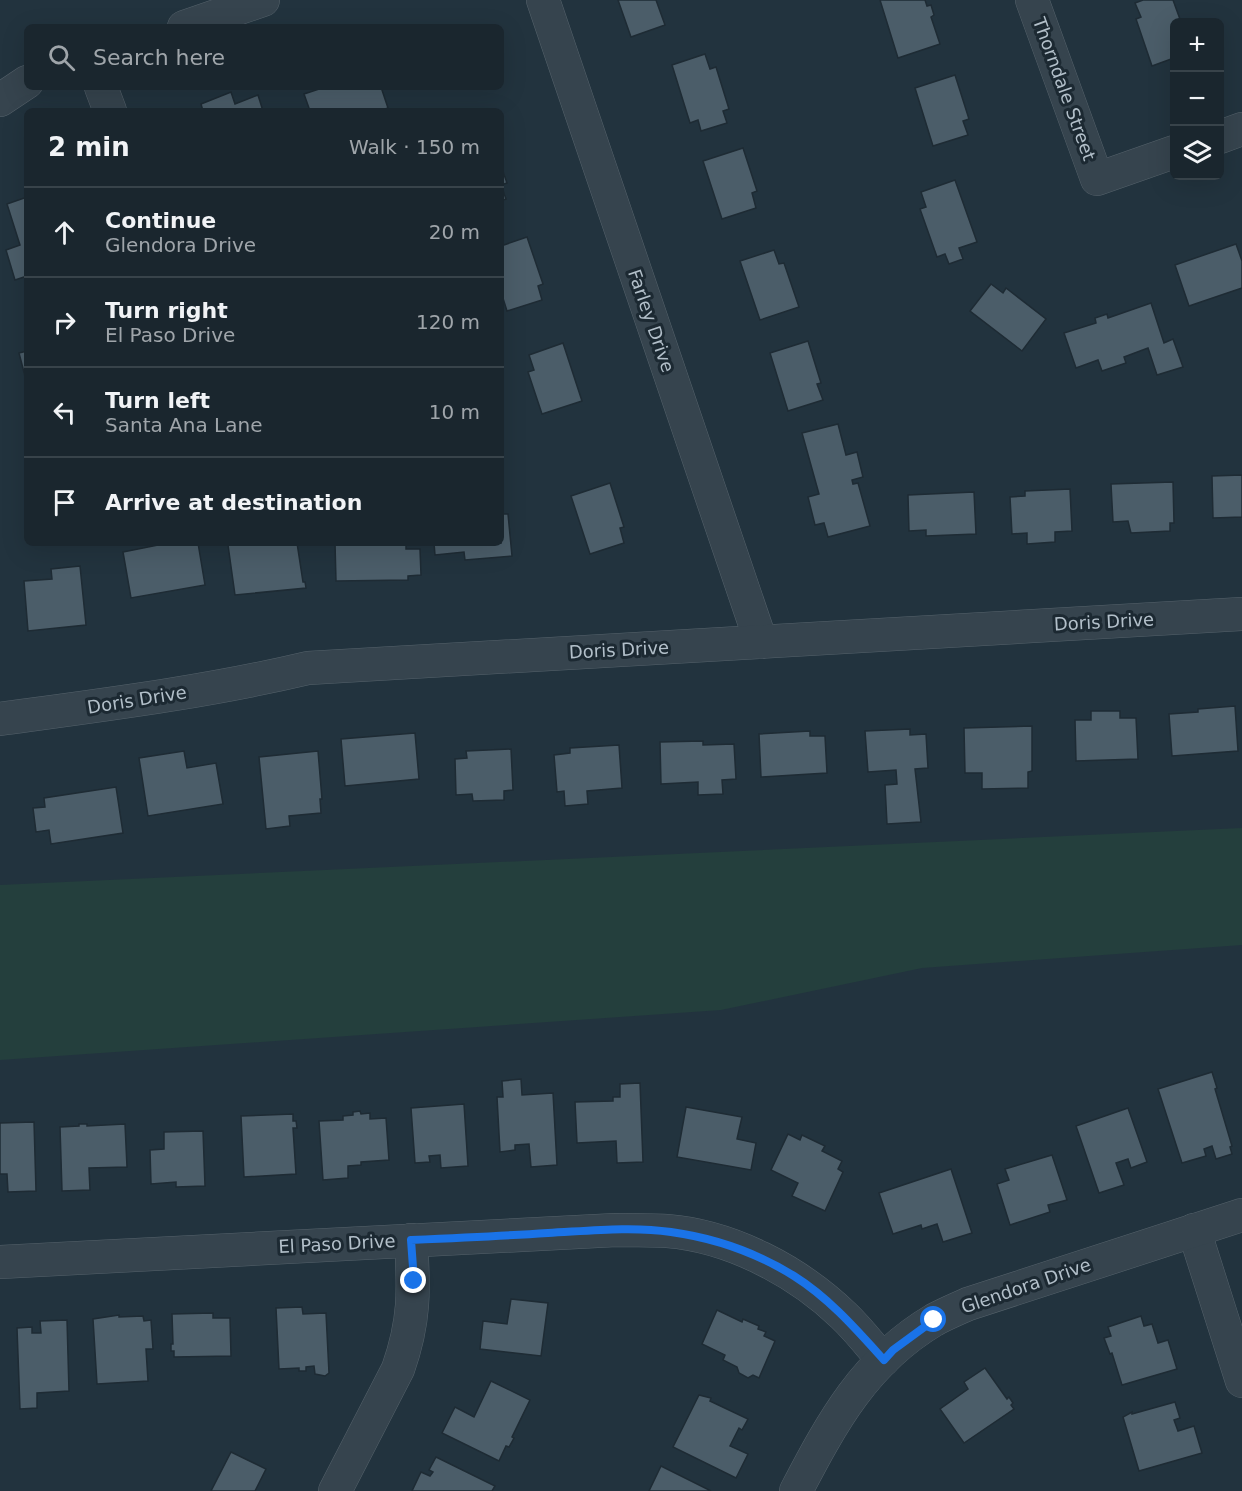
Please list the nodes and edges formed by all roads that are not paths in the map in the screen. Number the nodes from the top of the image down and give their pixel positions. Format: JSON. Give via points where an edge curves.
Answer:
{"nodes":[{"id":1,"x":263,"y":0,"type":"edge"},
{"id":2,"x":543,"y":0,"type":"edge"},
{"id":3,"x":1032,"y":0,"type":"edge"},
{"id":4,"x":193,"y":24,"type":"edge"},
{"id":5,"x":24,"y":84,"type":"edge"},
{"id":6,"x":102,"y":90,"type":"edge"},
{"id":7,"x":0,"y":100,"type":"edge"},
{"id":8,"x":109,"y":108,"type":"edge"},
{"id":9,"x":1242,"y":129,"type":"edge"},
{"id":10,"x":1224,"y":136,"type":"edge"},
{"id":11,"x":1170,"y":153,"type":"edge"},
{"id":12,"x":1242,"y":614,"type":"edge"},
{"id":13,"x":761,"y":642,"type":"junction"},
{"id":14,"x":0,"y":719,"type":"edge"},
{"id":15,"x":1242,"y":1215,"type":"edge"},
{"id":16,"x":1194,"y":1230,"type":"junction"},
{"id":17,"x":411,"y":1240,"type":"junction"},
{"id":18,"x":0,"y":1262,"type":"edge"},
{"id":19,"x":884,"y":1360,"type":"junction"},
{"id":20,"x":1242,"y":1381,"type":"edge"},
{"id":21,"x":334,"y":1491,"type":"edge"},
{"id":22,"x":796,"y":1491,"type":"edge"}],
"edges":[{"from":1,"to":4,"type":"street"},
{"from":2,"to":13,"type":"street","name":"Farley Drive"},
{"from":3,"to":11,"type":"street","name":"Thorndale Street","via":[[1097,179]]},
{"from":5,"to":7,"type":"street"},
{"from":6,"to":8,"type":"street"},
{"from":9,"to":10,"type":"street"},
{"from":12,"to":13,"type":"street","name":"Doris Drive"},
{"from":13,"to":14,"type":"street","name":"Doris Drive","via":[[308,668],[145,699]]},
{"from":15,"to":16,"type":"street","name":"Glendora Drive"},
{"from":16,"to":19,"type":"street","name":"Glendora Drive","via":[[968,1304],[934,1320]]},
{"from":16,"to":20,"type":"street"},
{"from":17,"to":18,"type":"street","name":"El Paso Drive"},
{"from":17,"to":19,"type":"street","name":"El Paso Drive","via":[[616,1230],[669,1231],[721,1242],[770,1262],[815,1290]]},
{"from":17,"to":21,"type":"street","via":[[413,1312],[405,1349]]},
{"from":19,"to":22,"type":"street","name":"Glendora Drive","via":[[857,1387],[834,1420]]}]}
